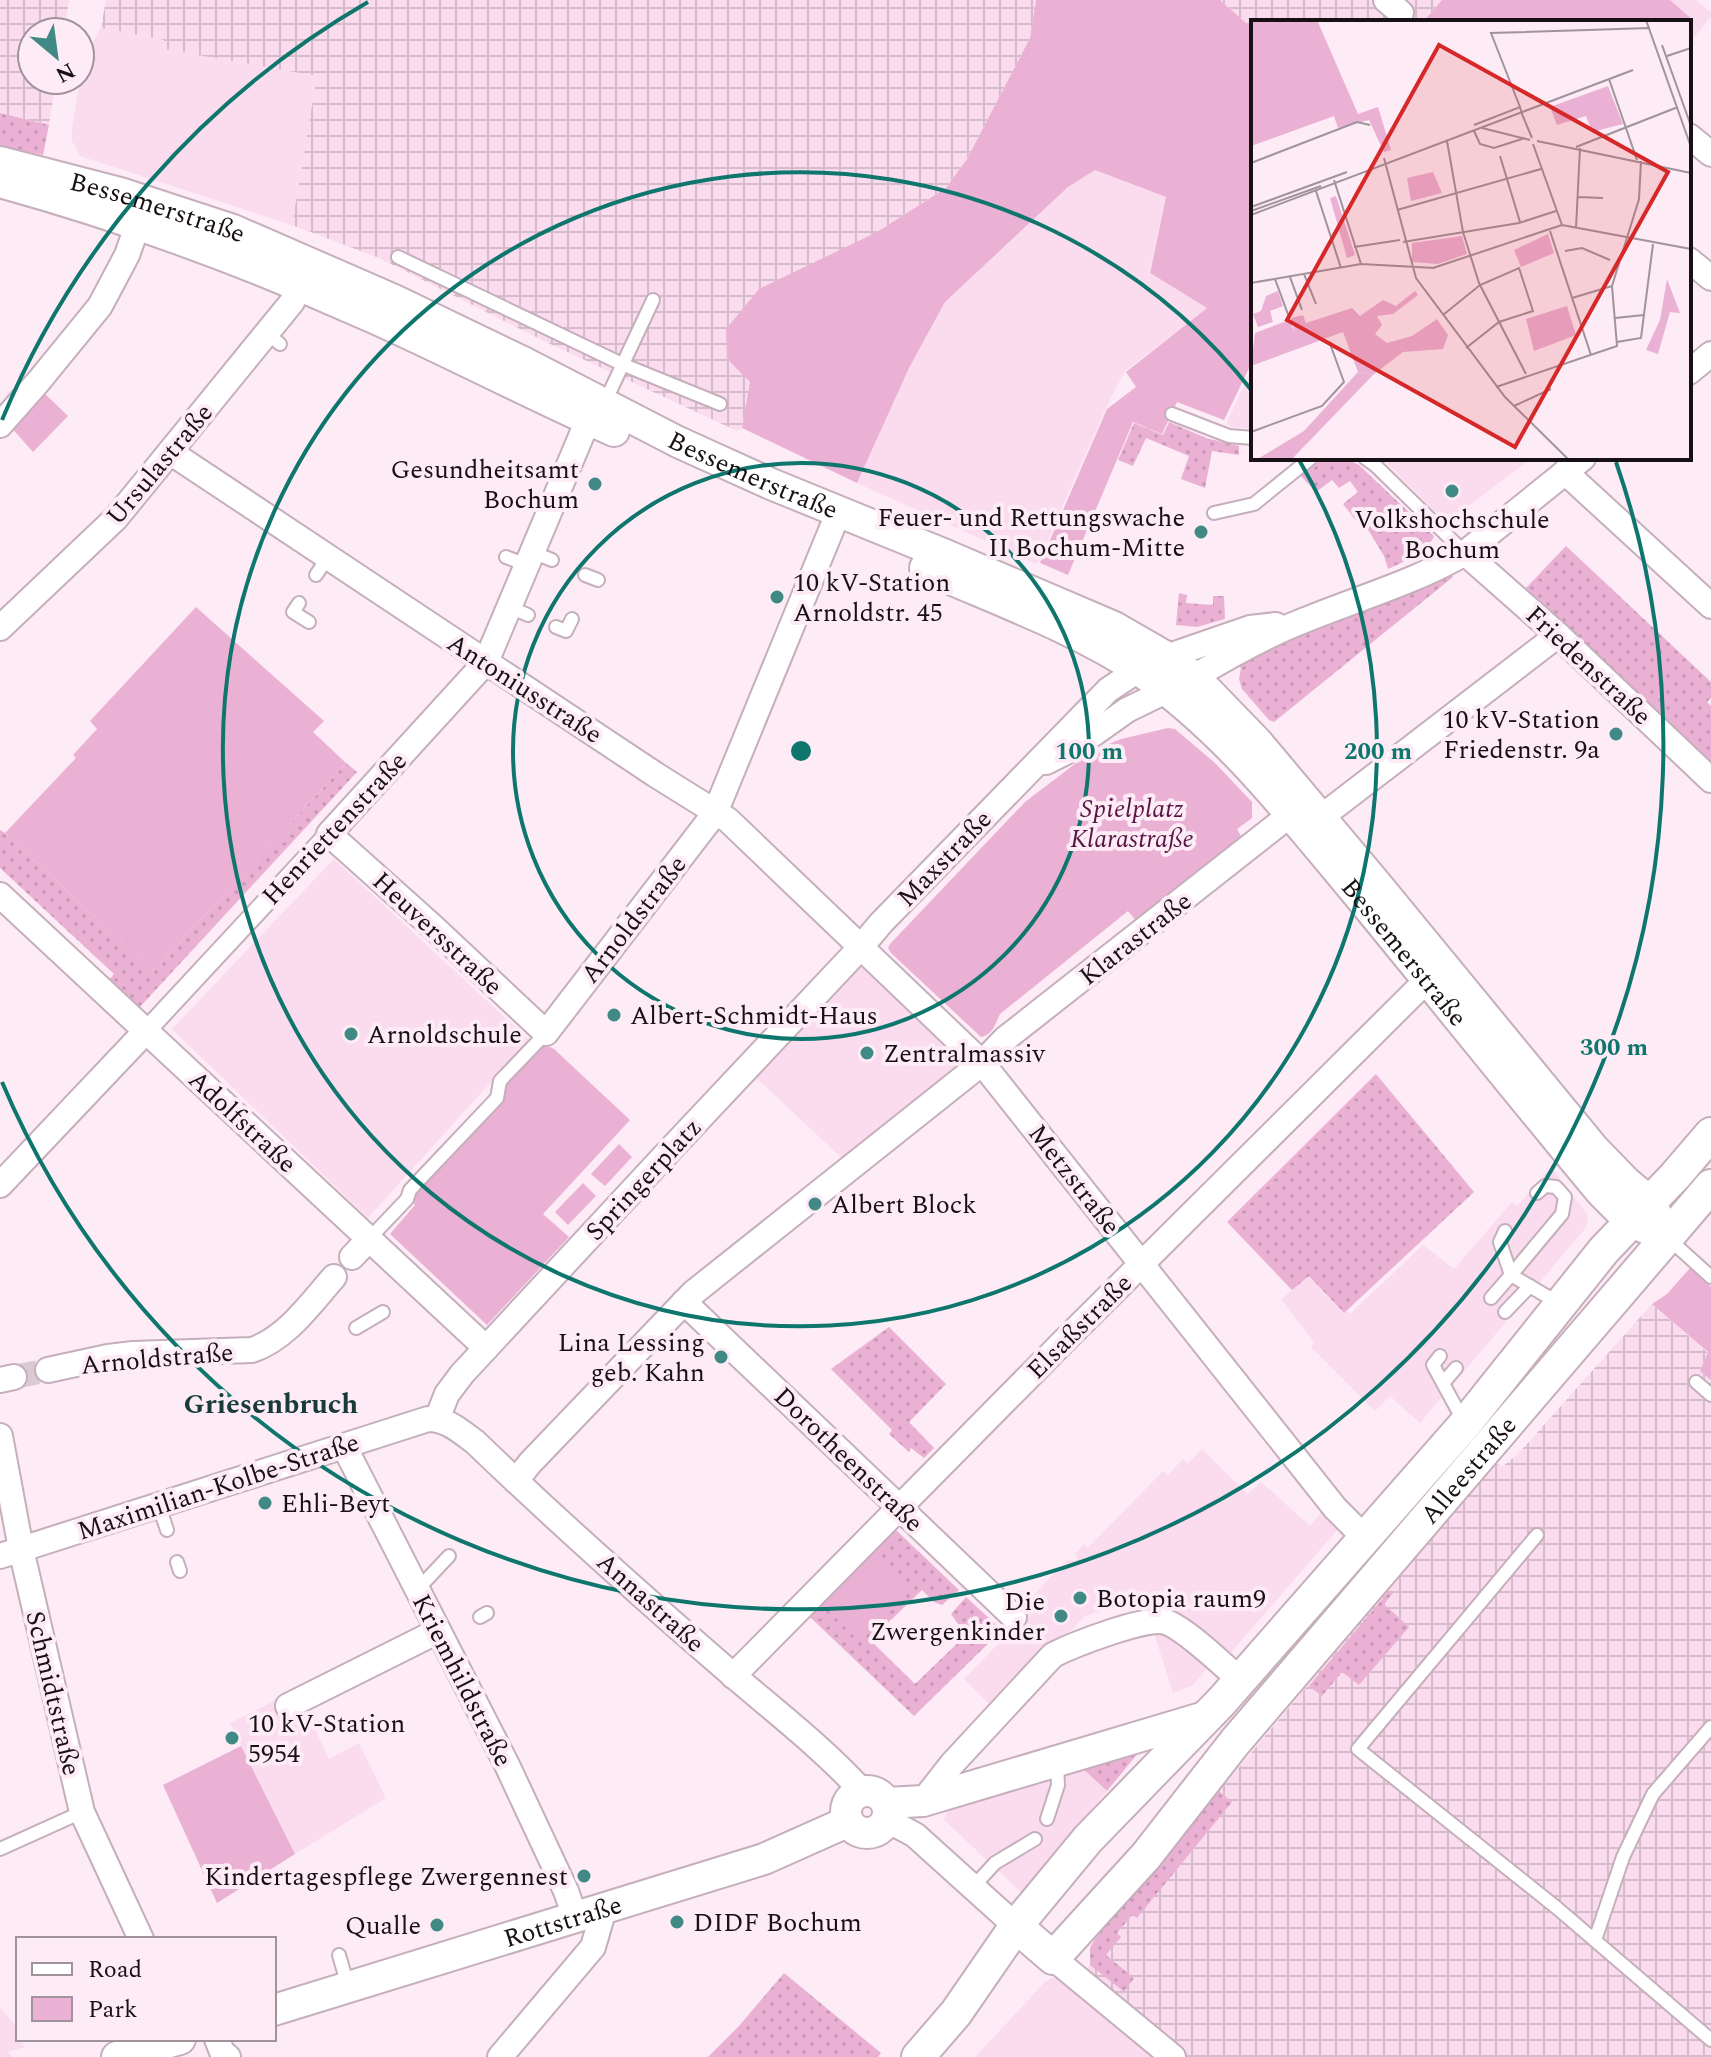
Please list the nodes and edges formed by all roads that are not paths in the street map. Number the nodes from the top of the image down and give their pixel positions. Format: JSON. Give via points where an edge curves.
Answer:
{"nodes":[{"id":1,"x":1691,"y":138,"type":"edge"},
{"id":2,"x":1711,"y":154,"type":"edge"},
{"id":3,"x":0,"y":162,"type":"edge"},
{"id":4,"x":0,"y":182,"type":"edge"},
{"id":5,"x":47,"y":185,"type":"junction"},
{"id":6,"x":138,"y":224,"type":"junction"},
{"id":7,"x":398,"y":257,"type":"dead end"},
{"id":8,"x":1691,"y":262,"type":"edge"},
{"id":9,"x":304,"y":274,"type":"junction"},
{"id":10,"x":1711,"y":278,"type":"edge"},
{"id":11,"x":653,"y":300,"type":"dead end"},
{"id":12,"x":1711,"y":354,"type":"edge"},
{"id":13,"x":624,"y":365,"type":"junction"},
{"id":14,"x":1691,"y":370,"type":"edge"},
{"id":15,"x":720,"y":404,"type":"dead end"},
{"id":16,"x":596,"y":412,"type":"junction"},
{"id":17,"x":1172,"y":414,"type":"dead end"},
{"id":18,"x":0,"y":425,"type":"edge"},
{"id":19,"x":1251,"y":438,"type":"edge"},
{"id":20,"x":170,"y":452,"type":"junction"},
{"id":21,"x":1309,"y":460,"type":"edge"},
{"id":22,"x":1368,"y":460,"type":"edge"},
{"id":23,"x":1574,"y":465,"type":"edge"},
{"id":24,"x":1214,"y":513,"type":"dead end"},
{"id":25,"x":832,"y":528,"type":"junction"},
{"id":26,"x":1465,"y":553,"type":"junction"},
{"id":27,"x":585,"y":575,"type":"dead end"},
{"id":28,"x":598,"y":580,"type":"dead end"},
{"id":29,"x":299,"y":603,"type":"dead end"},
{"id":30,"x":1711,"y":606,"type":"edge"},
{"id":31,"x":572,"y":619,"type":"dead end"},
{"id":32,"x":1302,"y":621,"type":"junction"},
{"id":33,"x":309,"y":622,"type":"dead end"},
{"id":34,"x":556,"y":627,"type":"dead end"},
{"id":35,"x":0,"y":628,"type":"edge"},
{"id":36,"x":1558,"y":635,"type":"junction"},
{"id":37,"x":1166,"y":657,"type":"junction"},
{"id":38,"x":486,"y":662,"type":"junction"},
{"id":39,"x":1138,"y":670,"type":"junction"},
{"id":40,"x":1194,"y":677,"type":"junction"},
{"id":41,"x":1166,"y":691,"type":"junction"},
{"id":42,"x":1029,"y":770,"type":"junction"},
{"id":43,"x":1711,"y":780,"type":"edge"},
{"id":44,"x":715,"y":813,"type":"junction"},
{"id":45,"x":1306,"y":816,"type":"junction"},
{"id":46,"x":329,"y":834,"type":"junction"},
{"id":47,"x":0,"y":895,"type":"edge"},
{"id":48,"x":860,"y":948,"type":"junction"},
{"id":49,"x":1428,"y":979,"type":"junction"},
{"id":50,"x":146,"y":1031,"type":"junction"},
{"id":51,"x":546,"y":1033,"type":"junction"},
{"id":52,"x":982,"y":1063,"type":"junction"},
{"id":53,"x":1711,"y":1134,"type":"edge"},
{"id":54,"x":0,"y":1185,"type":"edge"},
{"id":55,"x":1711,"y":1186,"type":"edge"},
{"id":56,"x":1537,"y":1193,"type":"dead end"},
{"id":57,"x":1640,"y":1212,"type":"junction"},
{"id":58,"x":1502,"y":1237,"type":"dead end"},
{"id":59,"x":1668,"y":1237,"type":"junction"},
{"id":60,"x":369,"y":1239,"type":"junction"},
{"id":61,"x":352,"y":1257,"type":"dead end"},
{"id":62,"x":1142,"y":1264,"type":"junction"},
{"id":63,"x":1511,"y":1275,"type":"junction"},
{"id":64,"x":334,"y":1277,"type":"dead end"},
{"id":65,"x":1711,"y":1277,"type":"edge"},
{"id":66,"x":1530,"y":1286,"type":"junction"},
{"id":67,"x":1491,"y":1298,"type":"dead end"},
{"id":68,"x":684,"y":1302,"type":"junction"},
{"id":69,"x":1560,"y":1304,"type":"junction"},
{"id":70,"x":383,"y":1312,"type":"dead end"},
{"id":71,"x":1505,"y":1312,"type":"dead end"},
{"id":72,"x":356,"y":1328,"type":"dead end"},
{"id":73,"x":486,"y":1348,"type":"junction"},
{"id":74,"x":1440,"y":1356,"type":"dead end"},
{"id":75,"x":1456,"y":1368,"type":"dead end"},
{"id":76,"x":48,"y":1370,"type":"tunnel mouth"},
{"id":77,"x":1696,"y":1382,"type":"dead end"},
{"id":78,"x":1443,"y":1383,"type":"junction"},
{"id":79,"x":1711,"y":1395,"type":"edge"},
{"id":80,"x":437,"y":1419,"type":"junction"},
{"id":81,"x":1465,"y":1424,"type":"junction"},
{"id":82,"x":0,"y":1436,"type":"edge"},
{"id":83,"x":344,"y":1446,"type":"junction"},
{"id":84,"x":516,"y":1481,"type":"junction"},
{"id":85,"x":159,"y":1506,"type":"junction"},
{"id":86,"x":898,"y":1508,"type":"junction"},
{"id":87,"x":167,"y":1530,"type":"dead end"},
{"id":88,"x":1537,"y":1535,"type":"dead end"},
{"id":89,"x":1364,"y":1537,"type":"junction"},
{"id":90,"x":11,"y":1552,"type":"edge"},
{"id":91,"x":449,"y":1556,"type":"dead end"},
{"id":92,"x":417,"y":1590,"type":"junction"},
{"id":93,"x":1014,"y":1617,"type":"dead end"},
{"id":94,"x":445,"y":1632,"type":"junction"},
{"id":95,"x":733,"y":1676,"type":"junction"},
{"id":96,"x":1240,"y":1680,"type":"junction"},
{"id":97,"x":1268,"y":1703,"type":"junction"},
{"id":98,"x":288,"y":1706,"type":"dead end"},
{"id":99,"x":1205,"y":1717,"type":"junction"},
{"id":100,"x":1711,"y":1727,"type":"edge"},
{"id":101,"x":1057,"y":1761,"type":"junction"},
{"id":102,"x":923,"y":1801,"type":"junction"},
{"id":103,"x":878,"y":1805,"type":"junction"},
{"id":104,"x":92,"y":1806,"type":"junction"},
{"id":105,"x":1047,"y":1819,"type":"dead end"},
{"id":106,"x":1035,"y":1839,"type":"dead end"},
{"id":107,"x":0,"y":1849,"type":"edge"},
{"id":108,"x":973,"y":1887,"type":"junction"},
{"id":109,"x":604,"y":1909,"type":"junction"},
{"id":110,"x":575,"y":1917,"type":"junction"},
{"id":111,"x":1016,"y":1926,"type":"junction"},
{"id":112,"x":140,"y":1937,"type":"edge"},
{"id":113,"x":1595,"y":1940,"type":"junction"},
{"id":114,"x":339,"y":1955,"type":"dead end"},
{"id":115,"x":1053,"y":1958,"type":"junction"},
{"id":116,"x":348,"y":1987,"type":"junction"},
{"id":117,"x":276,"y":2009,"type":"edge"},
{"id":118,"x":1711,"y":2040,"type":"edge"},
{"id":119,"x":173,"y":2041,"type":"edge"},
{"id":120,"x":117,"y":2057,"type":"edge"},
{"id":121,"x":500,"y":2057,"type":"edge"},
{"id":122,"x":918,"y":2057,"type":"edge"},
{"id":123,"x":1173,"y":2057,"type":"edge"}],
"edges":[{"from":1,"to":2,"type":"street"},
{"from":3,"to":5,"type":"street","name":"Bessemerstraße"},
{"from":4,"to":5,"type":"street","name":"Bessemerstraße"},
{"from":5,"to":6,"type":"street","name":"Bessemerstraße"},
{"from":5,"to":9,"type":"street","name":"Bessemerstraße","via":[[120,193],[233,230]]},
{"from":6,"to":9,"type":"street","name":"Bessemerstraße","via":[[219,253]]},
{"from":6,"to":18,"type":"street","via":[[100,306]]},
{"from":7,"to":13,"type":"lane"},
{"from":8,"to":10,"type":"street"},
{"from":9,"to":16,"type":"street","name":"Bessemerstraße","via":[[394,300],[460,331]]},
{"from":9,"to":20,"type":"street","name":"Ursulastraße","via":[[274,339]]},
{"from":11,"to":13,"type":"lane"},
{"from":12,"to":14,"type":"street"},
{"from":13,"to":15,"type":"lane"},
{"from":13,"to":16,"type":"lane"},
{"from":16,"to":25,"type":"street","name":"Bessemerstraße"},
{"from":16,"to":37,"type":"street","name":"Bessemerstraße","via":[[1114,627]]},
{"from":16,"to":38,"type":"street","name":"Henriettenstraße","via":[[529,558],[518,611]]},
{"from":17,"to":19,"type":"lane","via":[[1229,436]]},
{"from":20,"to":35,"type":"street","name":"Ursulastraße","via":[[116,518]]},
{"from":20,"to":38,"type":"street","name":"Antoniusstraße","via":[[322,566]]},
{"from":21,"to":24,"type":"lane","via":[[1254,504]]},
{"from":22,"to":26,"type":"lane"},
{"from":23,"to":26,"type":"street"},
{"from":23,"to":30,"type":"street"},
{"from":25,"to":39,"type":"street","name":"Bessemerstraße","via":[[1050,623]]},
{"from":25,"to":44,"type":"street","name":"Arnoldstraße"},
{"from":26,"to":32,"type":"street"},
{"from":26,"to":36,"type":"street","name":"Friedenstraße"},
{"from":27,"to":28,"type":"lane"},
{"from":29,"to":33,"type":"lane","via":[[293,612]]},
{"from":31,"to":34,"type":"lane","via":[[566,631]]},
{"from":32,"to":37,"type":"street","via":[[1250,628]]},
{"from":32,"to":40,"type":"street"},
{"from":36,"to":43,"type":"street","name":"Friedenstraße"},
{"from":36,"to":45,"type":"street","name":"Klarastraße"},
{"from":37,"to":39,"type":"street"},
{"from":37,"to":40,"type":"street","name":"Bessemerstraße"},
{"from":38,"to":44,"type":"street","name":"Antoniusstraße"},
{"from":38,"to":46,"type":"street","name":"Henriettenstraße"},
{"from":39,"to":41,"type":"street","name":"Bessemerstraße"},
{"from":39,"to":42,"type":"street","name":"Maxstraße","via":[[1108,690]]},
{"from":40,"to":41,"type":"street"},
{"from":40,"to":45,"type":"street","name":"Bessemerstraße","via":[[1257,742]]},
{"from":41,"to":42,"type":"street","name":"Maxstraße"},
{"from":41,"to":45,"type":"street","name":"Bessemerstraße"},
{"from":42,"to":48,"type":"street","name":"Maxstraße"},
{"from":44,"to":48,"type":"street","name":"Antoniusstraße"},
{"from":44,"to":51,"type":"street","name":"Arnoldstraße"},
{"from":45,"to":49,"type":"street","name":"Bessemerstraße"},
{"from":45,"to":52,"type":"street","name":"Klarastraße","via":[[1005,1039]]},
{"from":45,"to":57,"type":"street","name":"Bessemerstraße","via":[[1377,885],[1626,1182]]},
{"from":46,"to":50,"type":"street","name":"Henriettenstraße"},
{"from":46,"to":51,"type":"street","name":"Heuversstraße"},
{"from":47,"to":50,"type":"street","name":"Adolfstraße"},
{"from":48,"to":52,"type":"street","name":"Metzstraße"},
{"from":48,"to":73,"type":"street","name":"Springerplatz"},
{"from":49,"to":57,"type":"street","name":"Bessemerstraße","via":[[1601,1192]]},
{"from":49,"to":62,"type":"street","name":"Elsaßstraße"},
{"from":50,"to":54,"type":"street","name":"Henriettenstraße"},
{"from":50,"to":60,"type":"street","name":"Adolfstraße"},
{"from":51,"to":60,"type":"lane","name":"Arnoldstraße","via":[[500,1081],[497,1098]]},
{"from":52,"to":62,"type":"street","name":"Metzstraße"},
{"from":52,"to":68,"type":"street"},
{"from":53,"to":57,"type":"main road","name":"Alleestraße"},
{"from":55,"to":59,"type":"main road","name":"Alleestraße"},
{"from":56,"to":63,"type":"lane","via":[[1545,1186],[1556,1187],[1565,1197],[1562,1214]]},
{"from":57,"to":59,"type":"street"},
{"from":57,"to":69,"type":"main road","name":"Alleestraße"},
{"from":58,"to":63,"type":"lane"},
{"from":59,"to":65,"type":"lane"},
{"from":59,"to":97,"type":"main road","name":"Alleestraße"},
{"from":60,"to":61,"type":"street","name":"Arnoldstraße"},
{"from":60,"to":73,"type":"street","name":"Adolfstraße","via":[[408,1286]]},
{"from":62,"to":86,"type":"street","name":"Elsaßstraße"},
{"from":62,"to":89,"type":"street","name":"Metzstraße","via":[[1335,1508]]},
{"from":63,"to":66,"type":"lane"},
{"from":63,"to":67,"type":"lane"},
{"from":64,"to":76,"type":"street","name":"Arnoldstraße","via":[[268,1345],[133,1354]]},
{"from":66,"to":69,"type":"lane"},
{"from":66,"to":71,"type":"lane"},
{"from":68,"to":84,"type":"street"},
{"from":68,"to":86,"type":"street","name":"Dorotheenstraße"},
{"from":69,"to":81,"type":"main road","name":"Alleestraße"},
{"from":70,"to":72,"type":"lane"},
{"from":73,"to":80,"type":"street","name":"Springerplatz","via":[[447,1394]]},
{"from":74,"to":78,"type":"lane","via":[[1433,1365]]},
{"from":75,"to":78,"type":"lane"},
{"from":77,"to":79,"type":"lane"},
{"from":78,"to":81,"type":"lane"},
{"from":80,"to":83,"type":"street","name":"Maximilian-Kolbe-Straße"},
{"from":80,"to":84,"type":"street","name":"Annastraße","via":[[475,1442]]},
{"from":81,"to":89,"type":"main road","name":"Alleestraße"},
{"from":82,"to":90,"type":"street","name":"Schmidtstraße"},
{"from":83,"to":85,"type":"street","name":"Maximilian-Kolbe-Straße"},
{"from":83,"to":92,"type":"street","name":"Kriemhildstraße","via":[[402,1543]]},
{"from":84,"to":95,"type":"street","name":"Annastraße"},
{"from":85,"to":87,"type":"lane"},
{"from":85,"to":90,"type":"street","name":"Maximilian-Kolbe-Straße"},
{"from":86,"to":93,"type":"street","name":"Dorotheenstraße"},
{"from":86,"to":95,"type":"street","name":"Elsaßstraße"},
{"from":88,"to":113,"type":"lane","via":[[1358,1749]]},
{"from":89,"to":96,"type":"main road","name":"Alleestraße"},
{"from":90,"to":104,"type":"street","name":"Schmidtstraße"},
{"from":91,"to":92,"type":"lane"},
{"from":92,"to":94,"type":"street","name":"Kriemhildstraße"},
{"from":94,"to":98,"type":"street"},
{"from":94,"to":110,"type":"street","name":"Kriemhildstraße"},
{"from":95,"to":103,"type":"street","name":"Annastraße"},
{"from":96,"to":97,"type":"main road"},
{"from":96,"to":99,"type":"main road","name":"Alleestraße"},
{"from":96,"to":102,"type":"street","via":[[1164,1621],[1074,1644],[1053,1655]]},
{"from":97,"to":115,"type":"main road","name":"Alleestraße","via":[[1146,1856]]},
{"from":99,"to":101,"type":"street"},
{"from":99,"to":111,"type":"main road","name":"Alleestraße","via":[[1088,1839]]},
{"from":100,"to":113,"type":"lane","via":[[1653,1794],[1623,1857]]},
{"from":101,"to":102,"type":"street"},
{"from":101,"to":105,"type":"lane","via":[[1058,1785]]},
{"from":102,"to":103,"type":"street"},
{"from":103,"to":108,"type":"street","name":"Annastraße"},
{"from":103,"to":109,"type":"street","name":"Rottstraße","via":[[855,1794],[847,1802],[847,1822],[764,1859]]},
{"from":104,"to":107,"type":"lane"},
{"from":104,"to":112,"type":"street","name":"Schmidtstraße"},
{"from":106,"to":108,"type":"lane","via":[[995,1863]]},
{"from":108,"to":111,"type":"street","name":"Annastraße"},
{"from":109,"to":110,"type":"street","name":"Rottstraße"},
{"from":109,"to":121,"type":"street","via":[[593,1947]]},
{"from":110,"to":116,"type":"street","name":"Rottstraße"},
{"from":111,"to":115,"type":"main road"},
{"from":111,"to":122,"type":"main road","name":"Alleestraße","via":[[956,2013]]},
{"from":113,"to":118,"type":"lane"},
{"from":114,"to":116,"type":"lane"},
{"from":115,"to":123,"type":"street"},
{"from":116,"to":117,"type":"street","name":"Rottstraße"},
{"from":119,"to":120,"type":"street"}]}
